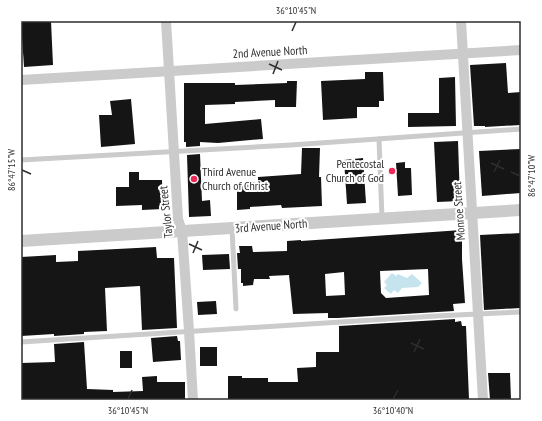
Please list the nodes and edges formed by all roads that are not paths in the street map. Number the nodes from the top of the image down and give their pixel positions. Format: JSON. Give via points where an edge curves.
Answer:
{"nodes":[{"id":1,"x":166,"y":21,"type":"edge"},
{"id":2,"x":461,"y":21,"type":"edge"},
{"id":3,"x":521,"y":50,"type":"edge"},
{"id":4,"x":463,"y":54,"type":"junction"},
{"id":5,"x":169,"y":71,"type":"junction"},
{"id":6,"x":21,"y":80,"type":"edge"},
{"id":7,"x":521,"y":129,"type":"edge"},
{"id":8,"x":467,"y":132,"type":"junction"},
{"id":9,"x":379,"y":139,"type":"junction"},
{"id":10,"x":174,"y":152,"type":"junction"},
{"id":11,"x":21,"y":160,"type":"edge"},
{"id":12,"x":521,"y":210,"type":"edge"},
{"id":13,"x":472,"y":213,"type":"junction"},
{"id":14,"x":382,"y":219,"type":"junction"},
{"id":15,"x":232,"y":228,"type":"junction"},
{"id":16,"x":182,"y":231,"type":"junction"},
{"id":17,"x":21,"y":241,"type":"edge"},
{"id":18,"x":236,"y":309,"type":"dead end"},
{"id":19,"x":521,"y":312,"type":"edge"},
{"id":20,"x":479,"y":315,"type":"junction"},
{"id":21,"x":189,"y":331,"type":"junction"},
{"id":22,"x":21,"y":342,"type":"edge"},
{"id":23,"x":193,"y":400,"type":"edge"},
{"id":24,"x":483,"y":400,"type":"edge"}],
"edges":[{"from":1,"to":5,"type":"street","name":"Taylor Street"},
{"from":2,"to":4,"type":"street","name":"Monroe Street"},
{"from":3,"to":4,"type":"street","name":"2nd Avenue North"},
{"from":4,"to":5,"type":"street","name":"2nd Avenue North"},
{"from":4,"to":8,"type":"street","name":"Monroe Street"},
{"from":5,"to":6,"type":"street","name":"2nd Avenue North"},
{"from":5,"to":10,"type":"street","name":"Taylor Street"},
{"from":7,"to":8,"type":"lane"},
{"from":8,"to":9,"type":"lane"},
{"from":8,"to":13,"type":"street","name":"Monroe Street"},
{"from":9,"to":10,"type":"lane"},
{"from":9,"to":14,"type":"lane"},
{"from":10,"to":11,"type":"lane"},
{"from":10,"to":16,"type":"street","name":"Taylor Street","via":[[178,219]]},
{"from":12,"to":13,"type":"street","name":"3rd Avenue North"},
{"from":13,"to":14,"type":"street","name":"3rd Avenue North"},
{"from":13,"to":20,"type":"street","name":"Monroe Street"},
{"from":14,"to":15,"type":"street","name":"3rd Avenue North"},
{"from":15,"to":16,"type":"street","name":"3rd Avenue North"},
{"from":15,"to":18,"type":"lane"},
{"from":16,"to":17,"type":"street","name":"3rd Avenue North"},
{"from":16,"to":21,"type":"street","name":"Taylor Street"},
{"from":19,"to":20,"type":"lane"},
{"from":20,"to":21,"type":"lane"},
{"from":20,"to":24,"type":"street","name":"Monroe Street"},
{"from":21,"to":22,"type":"lane"},
{"from":21,"to":23,"type":"street","name":"Taylor Street"}]}
